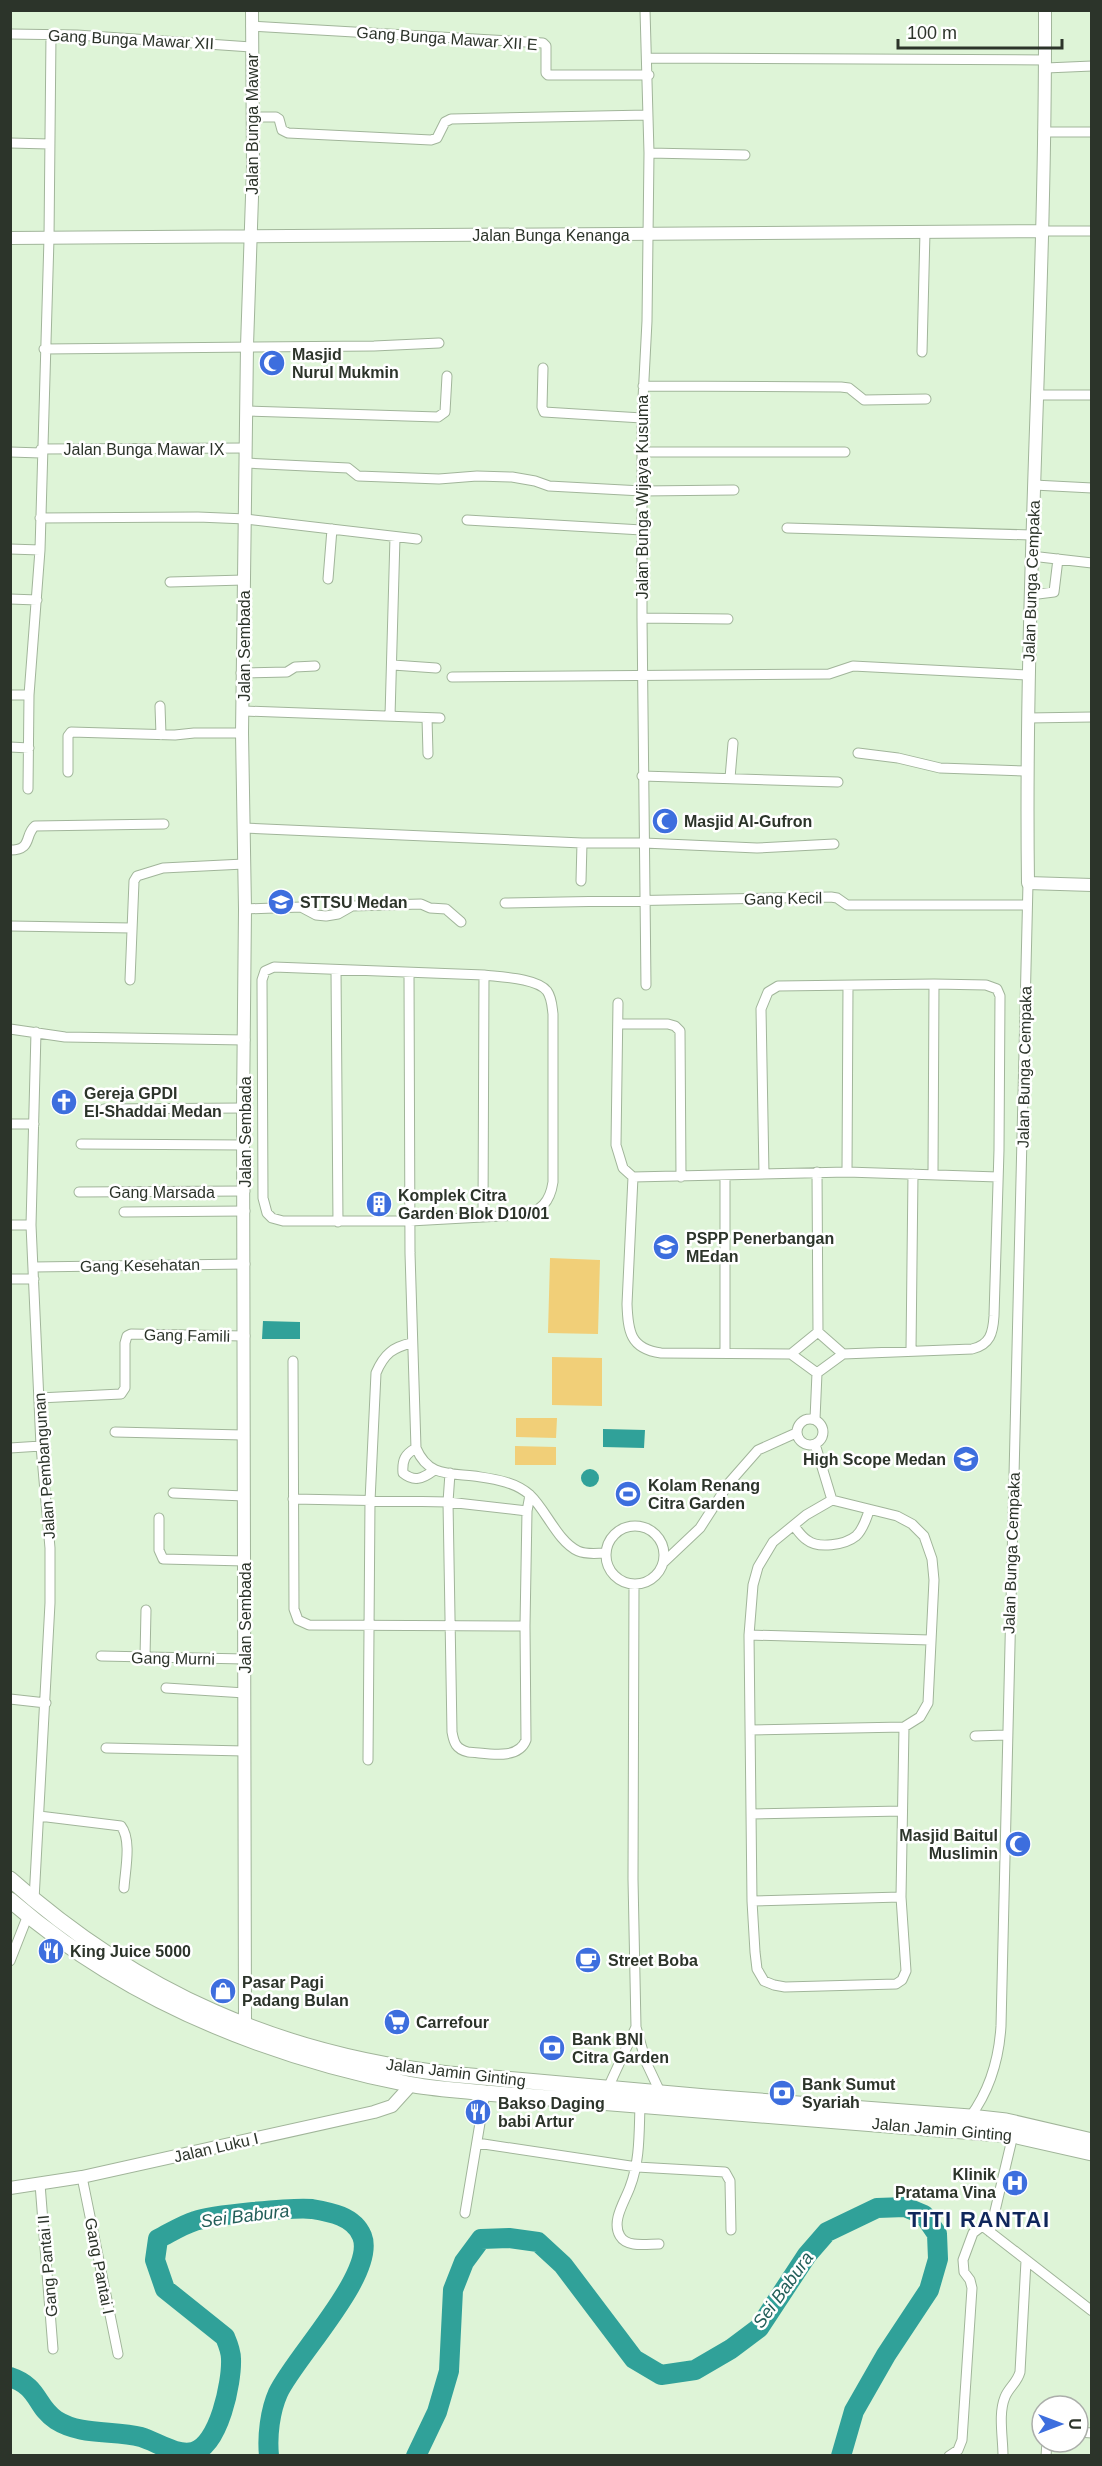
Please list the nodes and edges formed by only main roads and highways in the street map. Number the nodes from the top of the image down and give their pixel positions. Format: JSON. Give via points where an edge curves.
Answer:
{"nodes":[{"id":1,"x":10,"y":1879,"type":"edge"},
{"id":2,"x":10,"y":1900,"type":"edge"},
{"id":3,"x":606,"y":2096,"type":"junction"},
{"id":4,"x":662,"y":2100,"type":"junction"},
{"id":5,"x":1092,"y":2141,"type":"edge"},
{"id":6,"x":1092,"y":2153,"type":"edge"}],
"edges":[{"from":1,"to":3,"type":"main road","name":"Jalan Jamin Ginting","via":[[136,1973],[245,2026],[346,2056],[412,2069]]},
{"from":2,"to":3,"type":"main road","name":"Jalan Jamin Ginting","via":[[135,1987],[213,2026],[311,2062],[411,2085],[485,2093]]},
{"from":3,"to":4,"type":"main road","name":"Jalan Jamin Ginting"},
{"from":3,"to":4,"type":"main road","name":"Jalan Jamin Ginting","via":[[640,2106]]},
{"from":4,"to":5,"type":"main road","name":"Jalan Jamin Ginting","via":[[970,2117],[1006,2121]]},
{"from":4,"to":6,"type":"main road","name":"Jalan Jamin Ginting","via":[[1013,2135]]}]}
